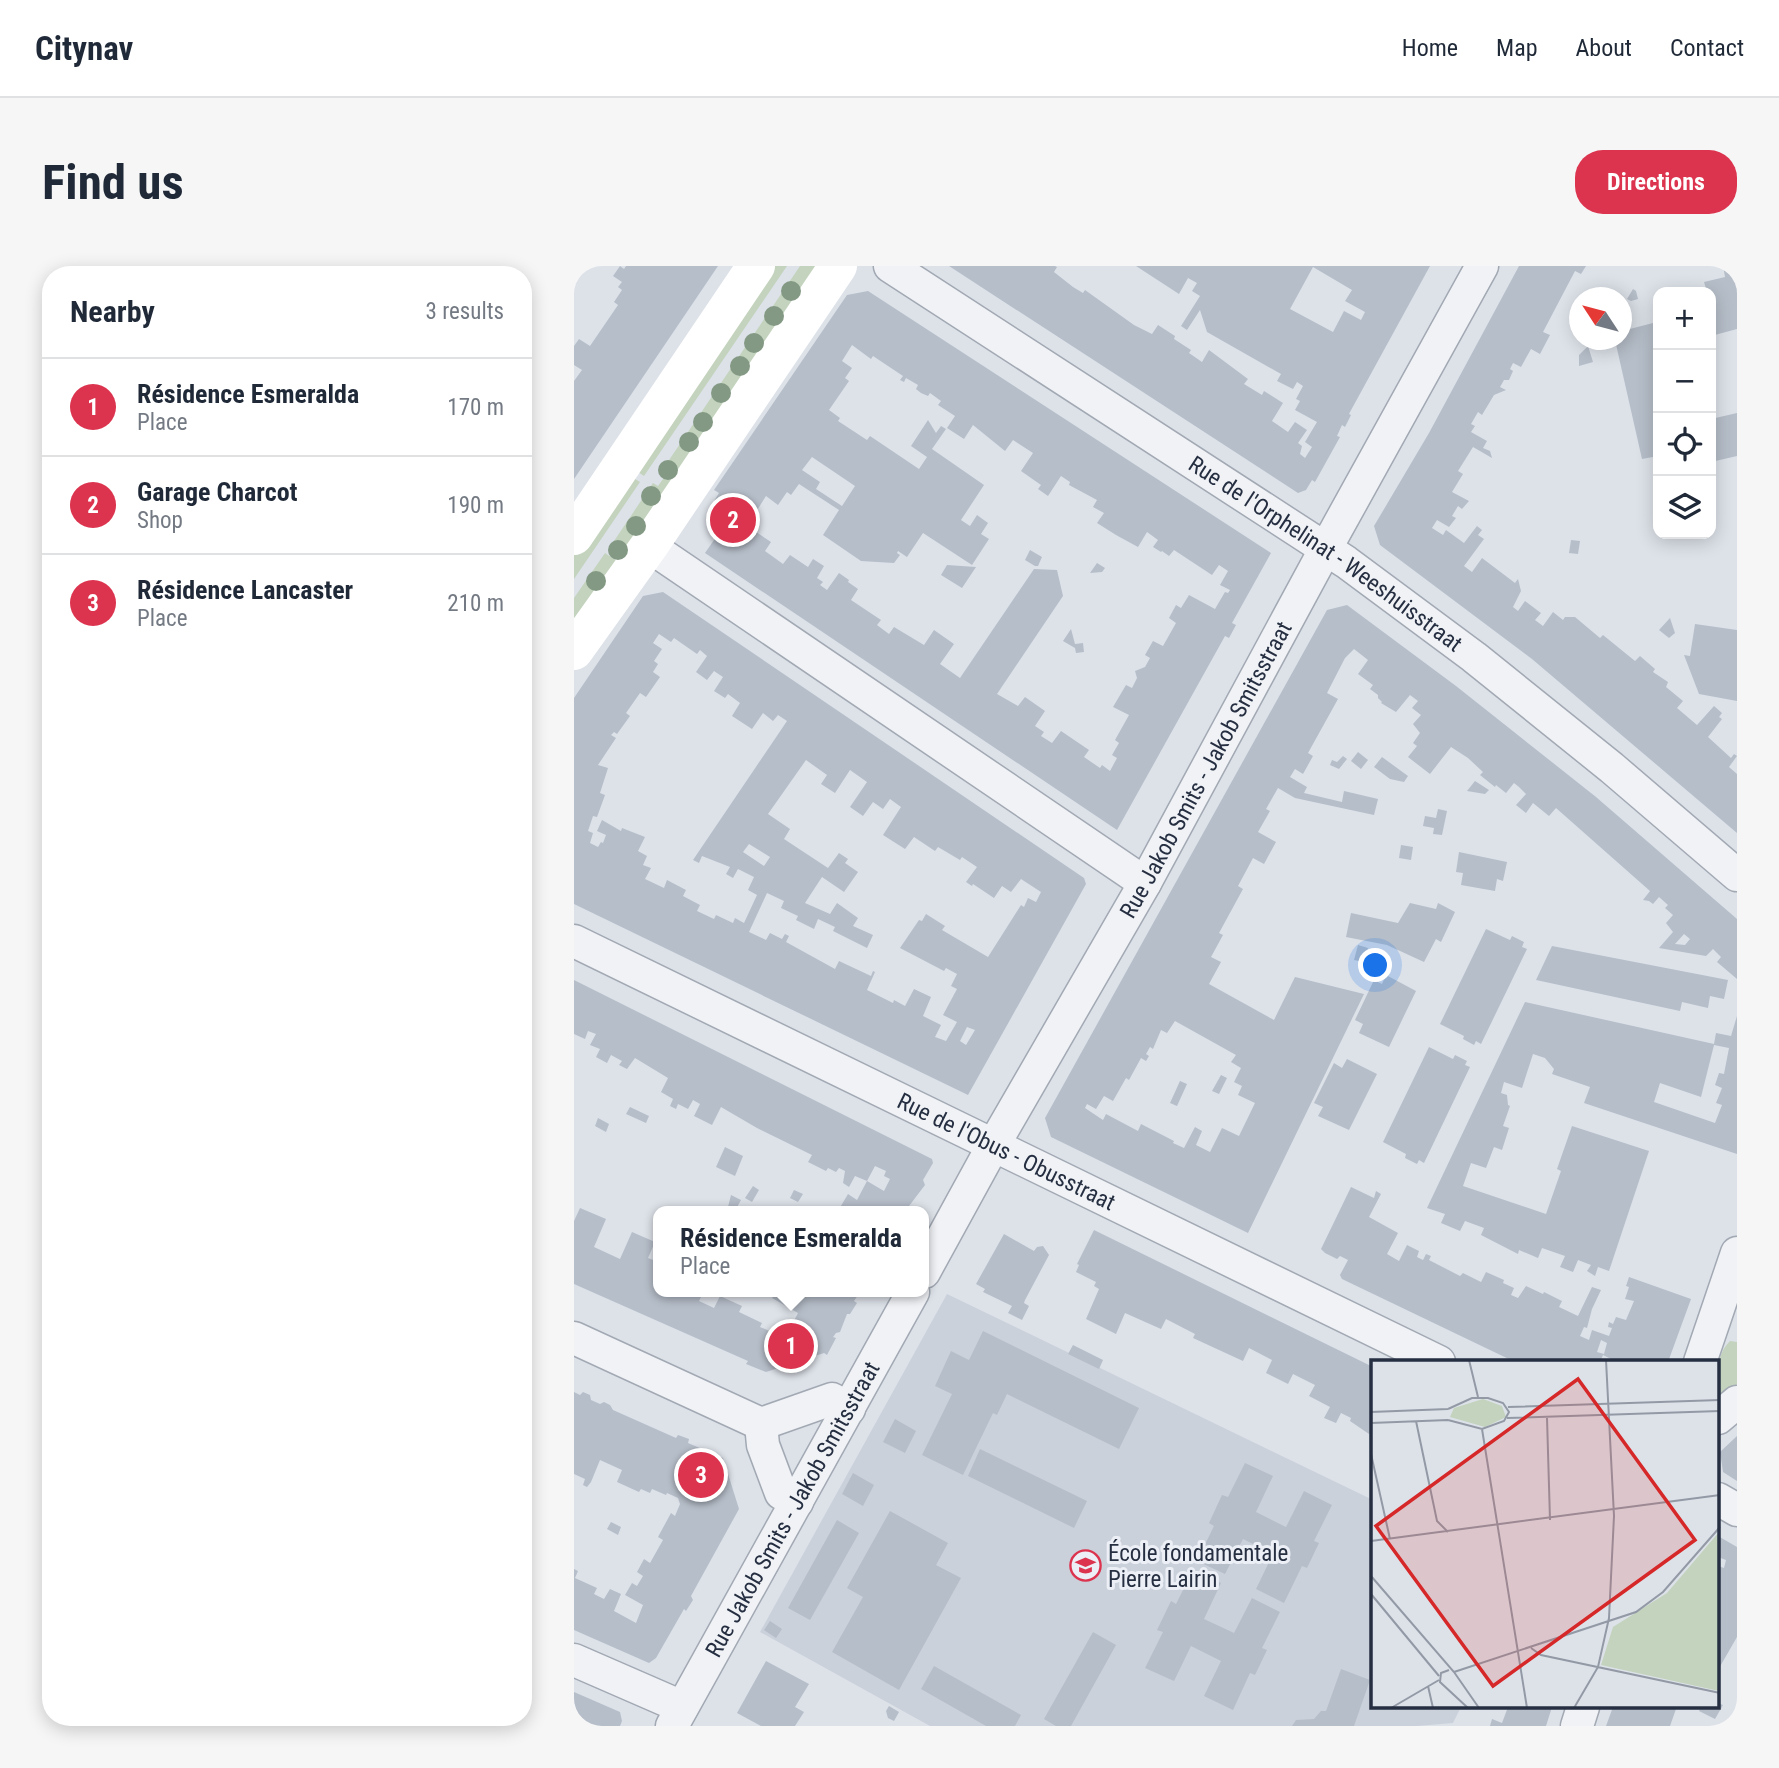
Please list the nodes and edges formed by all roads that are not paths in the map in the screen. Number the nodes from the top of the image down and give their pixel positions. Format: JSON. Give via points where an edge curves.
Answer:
{"nodes":[{"id":1,"x":756,"y":266,"type":"edge"},
{"id":2,"x":838,"y":266,"type":"edge"},
{"id":3,"x":890,"y":266,"type":"edge"},
{"id":4,"x":1482,"y":266,"type":"edge"},
{"id":5,"x":574,"y":536,"type":"edge"},
{"id":6,"x":649,"y":546,"type":"junction"},
{"id":7,"x":1326,"y":548,"type":"junction"},
{"id":8,"x":574,"y":651,"type":"edge"},
{"id":9,"x":1737,"y":875,"type":"edge"},
{"id":10,"x":1145,"y":883,"type":"junction"},
{"id":11,"x":574,"y":941,"type":"edge"},
{"id":12,"x":993,"y":1146,"type":"junction"},
{"id":13,"x":1737,"y":1252,"type":"edge"},
{"id":14,"x":929,"y":1263,"type":"edge"},
{"id":15,"x":910,"y":1297,"type":"edge"},
{"id":16,"x":1726,"y":1320,"type":"edge"},
{"id":17,"x":574,"y":1338,"type":"edge"},
{"id":18,"x":1435,"y":1360,"type":"edge"},
{"id":19,"x":1701,"y":1360,"type":"edge"},
{"id":20,"x":1737,"y":1402,"type":"edge"},
{"id":21,"x":849,"y":1409,"type":"junction"},
{"id":22,"x":1720,"y":1416,"type":"edge"},
{"id":23,"x":761,"y":1424,"type":"junction"},
{"id":24,"x":1720,"y":1500,"type":"edge"},
{"id":25,"x":797,"y":1502,"type":"junction"},
{"id":26,"x":1737,"y":1510,"type":"edge"},
{"id":27,"x":574,"y":1660,"type":"edge"},
{"id":28,"x":1583,"y":1708,"type":"edge"},
{"id":29,"x":677,"y":1717,"type":"edge"},
{"id":30,"x":1577,"y":1726,"type":"edge"}],
"edges":[{"from":1,"to":5,"type":"main road"},
{"from":2,"to":6,"type":"main road"},
{"from":3,"to":7,"type":"street","name":"Rue de l'Orphelinat - Weeshuisstraat"},
{"from":4,"to":7,"type":"street","name":"Rue Jakob Smits - Jakob Smitsstraat"},
{"from":6,"to":8,"type":"main road"},
{"from":6,"to":10,"type":"street"},
{"from":7,"to":9,"type":"street","name":"Rue de l'Orphelinat - Weeshuisstraat","via":[[1485,666]]},
{"from":7,"to":10,"type":"street","name":"Rue Jakob Smits - Jakob Smitsstraat"},
{"from":10,"to":12,"type":"street","name":"Rue Jakob Smits - Jakob Smitsstraat"},
{"from":11,"to":12,"type":"street","name":"Rue de l'Obus - Obusstraat"},
{"from":12,"to":14,"type":"street","name":"Rue Jakob Smits - Jakob Smitsstraat"},
{"from":12,"to":18,"type":"street","name":"Rue de l'Obus - Obusstraat"},
{"from":13,"to":16,"type":"street"},
{"from":15,"to":21,"type":"street","name":"Rue Jakob Smits - Jakob Smitsstraat"},
{"from":16,"to":19,"type":"street"},
{"from":17,"to":23,"type":"street"},
{"from":20,"to":22,"type":"street"},
{"from":21,"to":23,"type":"street","via":[[832,1399]]},
{"from":21,"to":25,"type":"street","name":"Rue Jakob Smits - Jakob Smitsstraat"},
{"from":23,"to":25,"type":"street","via":[[763,1445],[781,1493]]},
{"from":24,"to":26,"type":"street"},
{"from":25,"to":29,"type":"street","name":"Rue Jakob Smits - Jakob Smitsstraat"},
{"from":27,"to":29,"type":"street"},
{"from":28,"to":30,"type":"street"}]}
